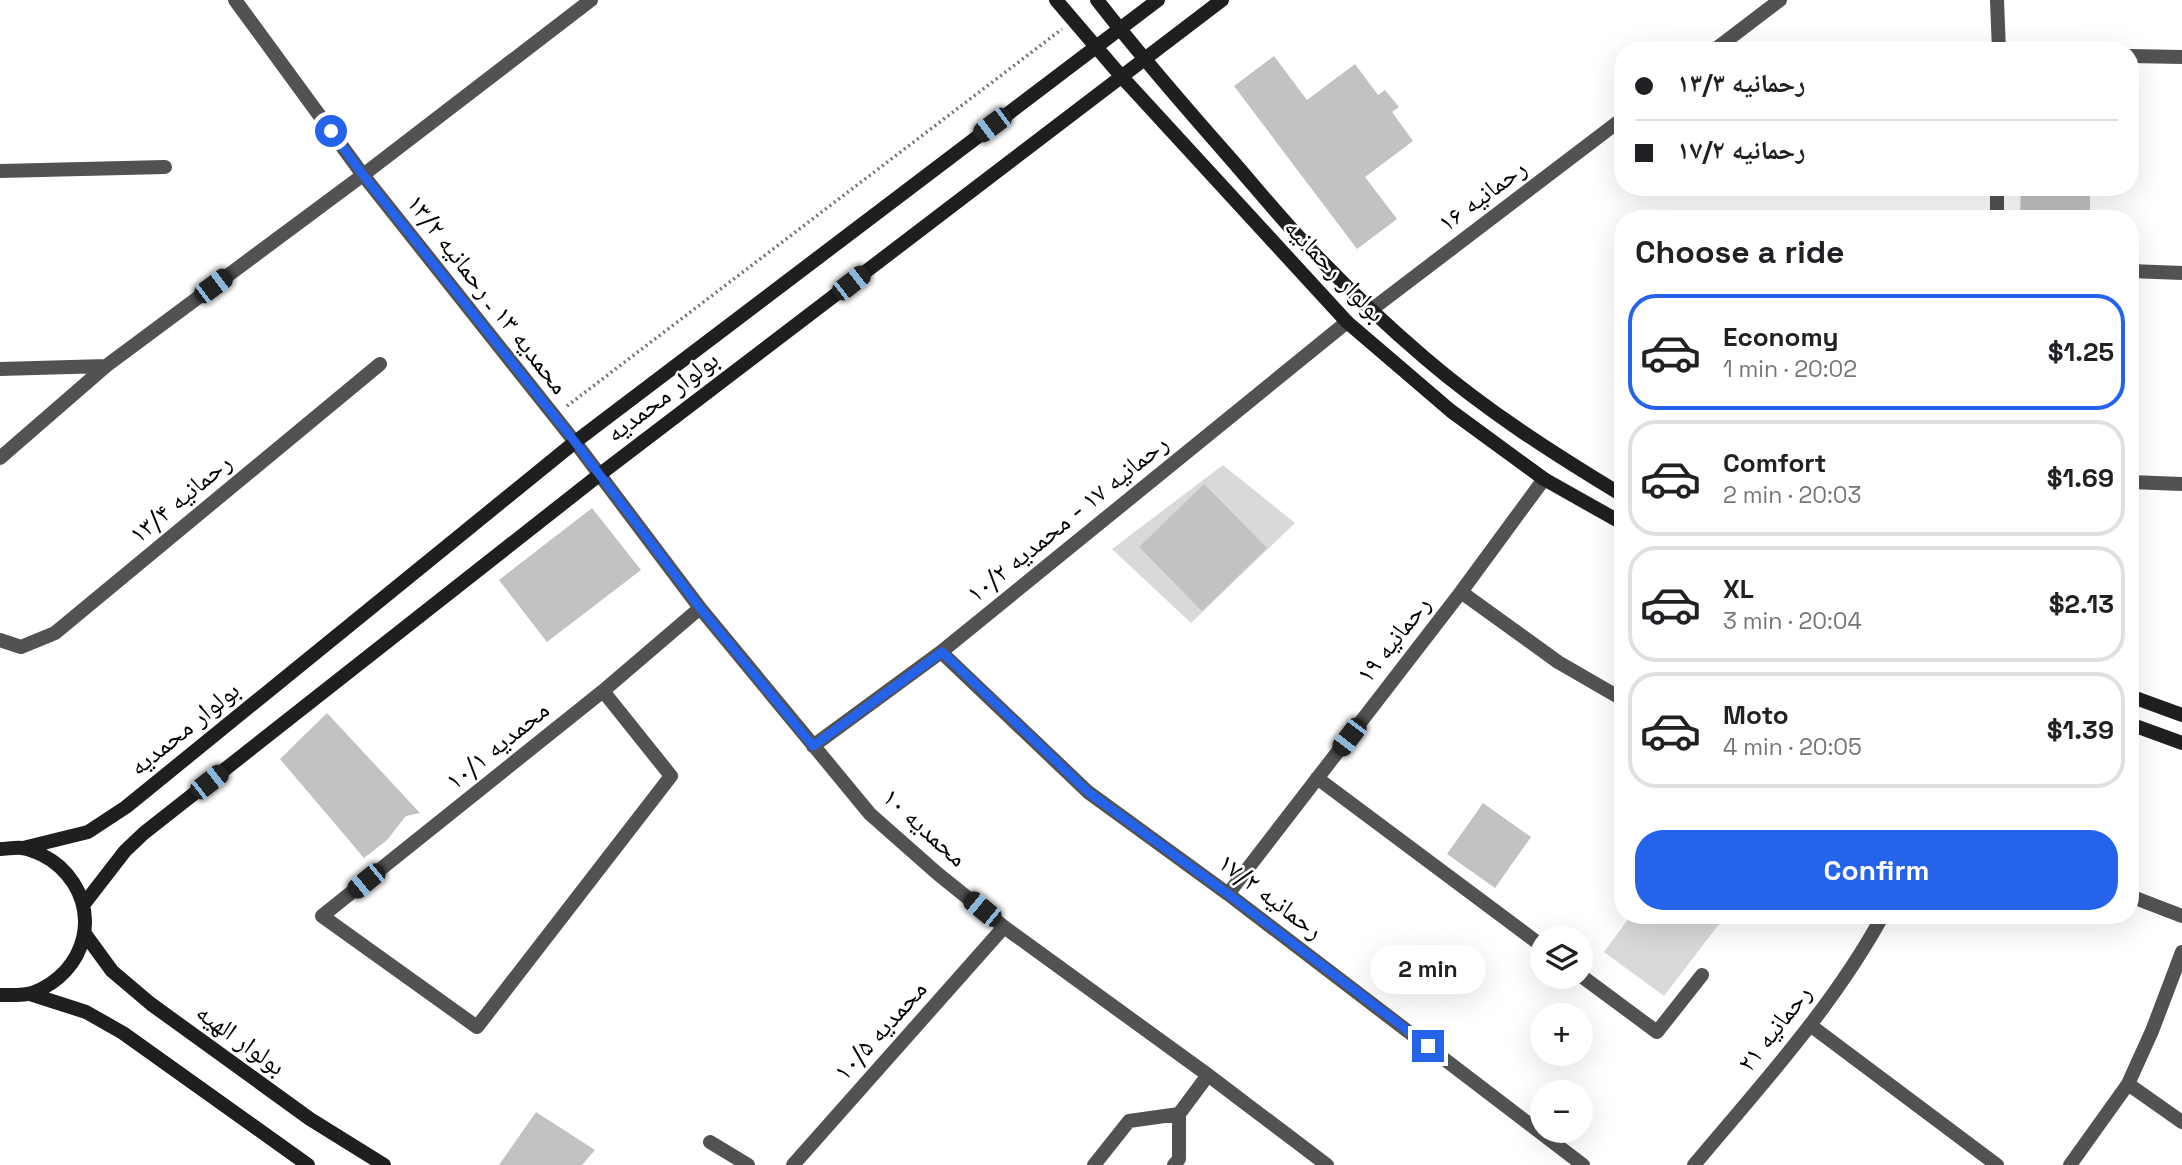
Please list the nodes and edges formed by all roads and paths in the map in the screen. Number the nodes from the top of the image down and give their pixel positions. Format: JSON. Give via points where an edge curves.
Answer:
{"nodes":[{"id":1,"x":235,"y":0,"type":"edge"},
{"id":2,"x":591,"y":0,"type":"edge"},
{"id":3,"x":1056,"y":0,"type":"edge"},
{"id":4,"x":1097,"y":0,"type":"edge"},
{"id":5,"x":1158,"y":0,"type":"edge"},
{"id":6,"x":1222,"y":0,"type":"edge"},
{"id":7,"x":1780,"y":0,"type":"edge"},
{"id":8,"x":1997,"y":0,"type":"edge"},
{"id":9,"x":1072,"y":21,"type":"junction"},
{"id":10,"x":1120,"y":30,"type":"junction"},
{"id":11,"x":1725,"y":42,"type":"edge"},
{"id":12,"x":1999,"y":42,"type":"edge"},
{"id":13,"x":1096,"y":47,"type":"junction"},
{"id":14,"x":2139,"y":56,"type":"edge"},
{"id":15,"x":2182,"y":57,"type":"edge"},
{"id":16,"x":1146,"y":59,"type":"junction"},
{"id":17,"x":1121,"y":76,"type":"junction"},
{"id":18,"x":1614,"y":126,"type":"edge"},
{"id":19,"x":165,"y":167,"type":"dead end"},
{"id":20,"x":0,"y":171,"type":"edge"},
{"id":21,"x":363,"y":175,"type":"junction"},
{"id":22,"x":2139,"y":271,"type":"edge"},
{"id":23,"x":2182,"y":273,"type":"edge"},
{"id":24,"x":1371,"y":310,"type":"junction"},
{"id":25,"x":1347,"y":322,"type":"junction"},
{"id":26,"x":380,"y":364,"type":"dead end"},
{"id":27,"x":106,"y":366,"type":"junction"},
{"id":28,"x":0,"y":369,"type":"edge"},
{"id":29,"x":553,"y":416,"type":"junction"},
{"id":30,"x":575,"y":442,"type":"junction"},
{"id":31,"x":0,"y":458,"type":"edge"},
{"id":32,"x":599,"y":475,"type":"junction"},
{"id":33,"x":1544,"y":479,"type":"junction"},
{"id":34,"x":2139,"y":482,"type":"edge"},
{"id":35,"x":2182,"y":484,"type":"edge"},
{"id":36,"x":1614,"y":490,"type":"edge"},
{"id":37,"x":1614,"y":518,"type":"edge"},
{"id":38,"x":1461,"y":592,"type":"junction"},
{"id":39,"x":700,"y":608,"type":"junction"},
{"id":40,"x":0,"y":640,"type":"edge"},
{"id":41,"x":942,"y":652,"type":"junction"},
{"id":42,"x":603,"y":691,"type":"junction"},
{"id":43,"x":1614,"y":694,"type":"edge"},
{"id":44,"x":2139,"y":699,"type":"edge"},
{"id":45,"x":2182,"y":715,"type":"edge"},
{"id":46,"x":2139,"y":726,"type":"edge"},
{"id":47,"x":2182,"y":743,"type":"edge"},
{"id":48,"x":813,"y":746,"type":"junction"},
{"id":49,"x":1317,"y":778,"type":"junction"},
{"id":50,"x":23,"y":848,"type":"junction"},
{"id":51,"x":0,"y":849,"type":"edge"},
{"id":52,"x":1228,"y":894,"type":"junction"},
{"id":53,"x":2139,"y":900,"type":"edge"},
{"id":54,"x":84,"y":904,"type":"junction"},
{"id":55,"x":2182,"y":916,"type":"edge"},
{"id":56,"x":1878,"y":924,"type":"edge"},
{"id":57,"x":1004,"y":927,"type":"junction"},
{"id":58,"x":85,"y":934,"type":"junction"},
{"id":59,"x":1530,"y":937,"type":"edge"},
{"id":60,"x":2182,"y":952,"type":"edge"},
{"id":61,"x":1702,"y":975,"type":"dead end"},
{"id":62,"x":1593,"y":985,"type":"edge"},
{"id":63,"x":30,"y":994,"type":"junction"},
{"id":64,"x":0,"y":995,"type":"edge"},
{"id":65,"x":1810,"y":1025,"type":"junction"},
{"id":66,"x":1208,"y":1075,"type":"junction"},
{"id":67,"x":2128,"y":1084,"type":"junction"},
{"id":68,"x":1179,"y":1114,"type":"junction"},
{"id":69,"x":2182,"y":1122,"type":"edge"},
{"id":70,"x":710,"y":1142,"type":"dead end"},
{"id":71,"x":308,"y":1165,"type":"edge"},
{"id":72,"x":384,"y":1165,"type":"edge"},
{"id":73,"x":748,"y":1165,"type":"edge"},
{"id":74,"x":793,"y":1165,"type":"edge"},
{"id":75,"x":1094,"y":1165,"type":"edge"},
{"id":76,"x":1174,"y":1165,"type":"edge"},
{"id":77,"x":1326,"y":1165,"type":"edge"},
{"id":78,"x":1583,"y":1165,"type":"edge"},
{"id":79,"x":1694,"y":1165,"type":"edge"},
{"id":80,"x":1997,"y":1165,"type":"edge"},
{"id":81,"x":2070,"y":1165,"type":"edge"}],
"edges":[{"from":1,"to":21,"type":"street","name":"محمدیه ۱۳ ـ رحمانیه ۱۳/۲"},
{"from":2,"to":21,"type":"street"},
{"from":3,"to":9,"type":"main road","name":"بولوار رحمانیه"},
{"from":4,"to":10,"type":"main road","name":"بولوار رحمانیه"},
{"from":5,"to":10,"type":"main road","name":"بولوار محمدیه"},
{"from":6,"to":16,"type":"main road","name":"بولوار محمدیه"},
{"from":7,"to":11,"type":"street"},
{"from":8,"to":12,"type":"street"},
{"from":9,"to":13,"type":"main road","name":"بولوار رحمانیه"},
{"from":9,"to":29,"type":"path"},
{"from":10,"to":13,"type":"main road","name":"بولوار محمدیه"},
{"from":10,"to":16,"type":"main road","name":"بولوار رحمانیه"},
{"from":13,"to":17,"type":"main road","name":"بولوار رحمانیه"},
{"from":13,"to":30,"type":"main road","name":"بولوار محمدیه"},
{"from":14,"to":15,"type":"street"},
{"from":16,"to":17,"type":"main road","name":"بولوار محمدیه"},
{"from":16,"to":24,"type":"main road","name":"بولوار رحمانیه","via":[[1310,249]]},
{"from":17,"to":25,"type":"main road","name":"بولوار رحمانیه"},
{"from":17,"to":32,"type":"main road","name":"بولوار محمدیه"},
{"from":18,"to":24,"type":"street","name":"رحمانیه ۱۶"},
{"from":19,"to":20,"type":"street"},
{"from":21,"to":27,"type":"street"},
{"from":21,"to":29,"type":"street","name":"محمدیه ۱۳ ـ رحمانیه ۱۳/۲"},
{"from":22,"to":23,"type":"street"},
{"from":24,"to":36,"type":"main road","name":"بولوار رحمانیه","via":[[1494,412]]},
{"from":25,"to":33,"type":"main road","name":"بولوار رحمانیه","via":[[1451,411]]},
{"from":25,"to":41,"type":"street","name":"رحمانیه ۱۷ - محمدیه ۱۰/۲"},
{"from":26,"to":40,"type":"street","name":"رحمانیه ۱۳/۴","via":[[55,633],[21,647]]},
{"from":27,"to":28,"type":"street"},
{"from":27,"to":31,"type":"street"},
{"from":29,"to":30,"type":"street","name":"محمدیه ۱۳ ـ رحمانیه ۱۳/۲"},
{"from":30,"to":32,"type":"street","name":"محمدیه ۱۳ ـ رحمانیه ۱۳/۲"},
{"from":30,"to":50,"type":"main road","name":"بولوار محمدیه","via":[[127,807],[88,832]]},
{"from":32,"to":39,"type":"street","name":"محمدیه ۱۰"},
{"from":32,"to":54,"type":"main road","name":"بولوار محمدیه","via":[[144,833]]},
{"from":33,"to":37,"type":"main road","name":"بولوار رحمانیه"},
{"from":33,"to":38,"type":"street","name":"رحمانیه ۱۹"},
{"from":34,"to":35,"type":"street"},
{"from":38,"to":43,"type":"street","via":[[1558,662]]},
{"from":38,"to":49,"type":"street","name":"رحمانیه ۱۹"},
{"from":39,"to":42,"type":"street","name":"محمدیه ۱۰/۱"},
{"from":39,"to":48,"type":"street","name":"محمدیه ۱۰"},
{"from":41,"to":48,"type":"street","name":"رحمانیه ۱۷ - محمدیه ۱۰/۲"},
{"from":41,"to":52,"type":"street","name":"رحمانیه ۱۷/۲","via":[[1088,792]]},
{"from":42,"to":42,"type":"street","name":"محمدیه ۱۰/۱","via":[[671,776],[477,1027],[322,916]]},
{"from":44,"to":45,"type":"main road"},
{"from":46,"to":47,"type":"main road"},
{"from":48,"to":57,"type":"street","name":"محمدیه ۱۰","via":[[870,814]]},
{"from":49,"to":52,"type":"street","name":"رحمانیه ۱۹"},
{"from":49,"to":59,"type":"street"},
{"from":50,"to":51,"type":"main road"},
{"from":50,"to":54,"type":"main road","via":[[51,858],[71,878]]},
{"from":52,"to":78,"type":"street","name":"رحمانیه ۱۷/۲"},
{"from":53,"to":55,"type":"street"},
{"from":54,"to":58,"type":"main road"},
{"from":56,"to":65,"type":"street","name":"رحمانیه ۲۱"},
{"from":57,"to":66,"type":"street","name":"محمدیه ۱۰"},
{"from":57,"to":74,"type":"street","name":"محمدیه ۱۰/۵"},
{"from":58,"to":63,"type":"main road","via":[[75,961],[56,982]]},
{"from":58,"to":72,"type":"main road","name":"بولوار الهیه","via":[[112,971],[151,1004],[310,1119]]},
{"from":60,"to":67,"type":"street"},
{"from":61,"to":62,"type":"street","via":[[1657,1032]]},
{"from":63,"to":64,"type":"main road"},
{"from":63,"to":71,"type":"main road","via":[[86,1012],[123,1033]]},
{"from":65,"to":79,"type":"street","name":"رحمانیه ۲۱"},
{"from":65,"to":80,"type":"street"},
{"from":66,"to":68,"type":"street"},
{"from":66,"to":77,"type":"street","name":"محمدیه ۱۰"},
{"from":67,"to":69,"type":"street"},
{"from":67,"to":81,"type":"street"},
{"from":68,"to":75,"type":"street","via":[[1129,1121]]},
{"from":68,"to":76,"type":"street","via":[[1179,1159]]},
{"from":70,"to":73,"type":"street"}]}
